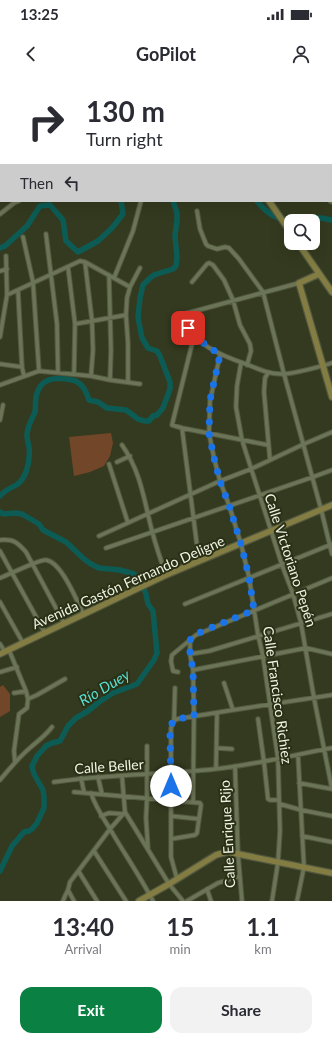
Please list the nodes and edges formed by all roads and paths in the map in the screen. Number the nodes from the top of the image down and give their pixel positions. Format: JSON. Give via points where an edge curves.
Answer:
{"nodes":[{"id":1,"x":16,"y":202,"type":"edge"},
{"id":2,"x":141,"y":202,"type":"edge"},
{"id":3,"x":270,"y":202,"type":"edge"},
{"id":4,"x":197,"y":211,"type":"dead end"},
{"id":5,"x":0,"y":214,"type":"edge"},
{"id":6,"x":284,"y":223,"type":"edge"},
{"id":7,"x":46,"y":234,"type":"dead end"},
{"id":8,"x":23,"y":237,"type":"dead end"},
{"id":9,"x":303,"y":250,"type":"edge"},
{"id":10,"x":6,"y":256,"type":"dead end"},
{"id":11,"x":85,"y":262,"type":"junction"},
{"id":12,"x":68,"y":267,"type":"junction"},
{"id":13,"x":140,"y":268,"type":"dead end"},
{"id":14,"x":7,"y":269,"type":"junction"},
{"id":15,"x":0,"y":271,"type":"edge"},
{"id":16,"x":51,"y":274,"type":"junction"},
{"id":17,"x":320,"y":274,"type":"junction"},
{"id":18,"x":108,"y":275,"type":"junction"},
{"id":19,"x":114,"y":278,"type":"junction"},
{"id":20,"x":33,"y":282,"type":"junction"},
{"id":21,"x":192,"y":282,"type":"dead end"},
{"id":22,"x":299,"y":283,"type":"junction"},
{"id":23,"x":130,"y":287,"type":"junction"},
{"id":24,"x":18,"y":290,"type":"junction"},
{"id":25,"x":263,"y":292,"type":"junction"},
{"id":26,"x":332,"y":292,"type":"edge"},
{"id":27,"x":7,"y":295,"type":"junction"},
{"id":28,"x":233,"y":300,"type":"junction"},
{"id":29,"x":126,"y":315,"type":"junction"},
{"id":30,"x":110,"y":318,"type":"junction"},
{"id":31,"x":92,"y":321,"type":"junction"},
{"id":32,"x":75,"y":324,"type":"junction"},
{"id":33,"x":194,"y":336,"type":"junction"},
{"id":34,"x":0,"y":337,"type":"edge"},
{"id":35,"x":220,"y":355,"type":"junction"},
{"id":36,"x":241,"y":362,"type":"junction"},
{"id":37,"x":332,"y":363,"type":"edge"},
{"id":38,"x":0,"y":364,"type":"edge"},
{"id":39,"x":247,"y":365,"type":"junction"},
{"id":40,"x":322,"y":366,"type":"junction"},
{"id":41,"x":22,"y":367,"type":"junction"},
{"id":42,"x":39,"y":371,"type":"junction"},
{"id":43,"x":58,"y":372,"type":"junction"},
{"id":44,"x":268,"y":373,"type":"junction"},
{"id":45,"x":74,"y":374,"type":"junction"},
{"id":46,"x":284,"y":374,"type":"junction"},
{"id":47,"x":24,"y":376,"type":"junction"},
{"id":48,"x":91,"y":376,"type":"junction"},
{"id":49,"x":110,"y":380,"type":"junction"},
{"id":50,"x":128,"y":382,"type":"junction"},
{"id":51,"x":140,"y":384,"type":"dead end"},
{"id":52,"x":0,"y":385,"type":"edge"},
{"id":53,"x":332,"y":396,"type":"edge"},
{"id":54,"x":3,"y":405,"type":"dead end"},
{"id":55,"x":0,"y":420,"type":"edge"},
{"id":56,"x":182,"y":428,"type":"junction"},
{"id":57,"x":332,"y":432,"type":"edge"},
{"id":58,"x":209,"y":433,"type":"junction"},
{"id":59,"x":242,"y":440,"type":"junction"},
{"id":60,"x":304,"y":444,"type":"junction"},
{"id":61,"x":122,"y":445,"type":"dead end"},
{"id":62,"x":268,"y":445,"type":"junction"},
{"id":63,"x":130,"y":456,"type":"junction"},
{"id":64,"x":270,"y":460,"type":"junction"},
{"id":65,"x":117,"y":462,"type":"dead end"},
{"id":66,"x":108,"y":464,"type":"dead end"},
{"id":67,"x":251,"y":469,"type":"junction"},
{"id":68,"x":332,"y":470,"type":"edge"},
{"id":69,"x":313,"y":477,"type":"junction"},
{"id":70,"x":220,"y":481,"type":"junction"},
{"id":71,"x":191,"y":494,"type":"junction"},
{"id":72,"x":259,"y":496,"type":"junction"},
{"id":73,"x":229,"y":505,"type":"junction"},
{"id":74,"x":332,"y":505,"type":"edge"},
{"id":75,"x":322,"y":509,"type":"junction"},
{"id":76,"x":148,"y":514,"type":"junction"},
{"id":77,"x":194,"y":518,"type":"junction"},
{"id":78,"x":128,"y":523,"type":"junction"},
{"id":79,"x":271,"y":531,"type":"junction"},
{"id":80,"x":152,"y":532,"type":"junction"},
{"id":81,"x":99,"y":536,"type":"dead end"},
{"id":82,"x":0,"y":540,"type":"edge"},
{"id":83,"x":241,"y":544,"type":"junction"},
{"id":84,"x":331,"y":544,"type":"edge"},
{"id":85,"x":106,"y":548,"type":"dead end"},
{"id":86,"x":0,"y":551,"type":"edge"},
{"id":87,"x":332,"y":554,"type":"edge"},
{"id":88,"x":199,"y":561,"type":"junction"},
{"id":89,"x":33,"y":564,"type":"junction"},
{"id":90,"x":282,"y":565,"type":"junction"},
{"id":91,"x":12,"y":573,"type":"junction"},
{"id":92,"x":166,"y":575,"type":"junction"},
{"id":93,"x":249,"y":577,"type":"junction"},
{"id":94,"x":0,"y":578,"type":"edge"},
{"id":95,"x":332,"y":578,"type":"edge"},
{"id":96,"x":293,"y":594,"type":"junction"},
{"id":97,"x":0,"y":602,"type":"edge"},
{"id":98,"x":185,"y":604,"type":"dead end"},
{"id":99,"x":254,"y":610,"type":"junction"},
{"id":100,"x":2,"y":611,"type":"edge"},
{"id":101,"x":332,"y":614,"type":"edge"},
{"id":102,"x":84,"y":615,"type":"junction"},
{"id":103,"x":64,"y":623,"type":"junction"},
{"id":104,"x":301,"y":623,"type":"junction"},
{"id":105,"x":45,"y":632,"type":"junction"},
{"id":106,"x":258,"y":635,"type":"junction"},
{"id":107,"x":190,"y":640,"type":"junction"},
{"id":108,"x":23,"y":643,"type":"junction"},
{"id":109,"x":0,"y":644,"type":"edge"},
{"id":110,"x":306,"y":648,"type":"junction"},
{"id":111,"x":5,"y":652,"type":"edge"},
{"id":112,"x":190,"y":654,"type":"junction"},
{"id":113,"x":332,"y":654,"type":"edge"},
{"id":114,"x":263,"y":656,"type":"junction"},
{"id":115,"x":17,"y":667,"type":"junction"},
{"id":116,"x":193,"y":670,"type":"junction"},
{"id":117,"x":0,"y":672,"type":"edge"},
{"id":118,"x":178,"y":672,"type":"dead end"},
{"id":119,"x":65,"y":679,"type":"dead end"},
{"id":120,"x":224,"y":683,"type":"dead end"},
{"id":121,"x":175,"y":688,"type":"dead end"},
{"id":122,"x":26,"y":691,"type":"junction"},
{"id":123,"x":14,"y":693,"type":"dead end"},
{"id":124,"x":332,"y":695,"type":"edge"},
{"id":125,"x":314,"y":698,"type":"junction"},
{"id":126,"x":28,"y":699,"type":"junction"},
{"id":127,"x":270,"y":704,"type":"junction"},
{"id":128,"x":233,"y":710,"type":"junction"},
{"id":129,"x":218,"y":713,"type":"junction"},
{"id":130,"x":194,"y":716,"type":"junction"},
{"id":131,"x":258,"y":718,"type":"dead end"},
{"id":132,"x":173,"y":722,"type":"junction"},
{"id":133,"x":52,"y":727,"type":"dead end"},
{"id":134,"x":147,"y":746,"type":"dead end"},
{"id":135,"x":217,"y":748,"type":"junction"},
{"id":136,"x":332,"y":748,"type":"edge"},
{"id":137,"x":232,"y":749,"type":"dead end"},
{"id":138,"x":324,"y":750,"type":"junction"},
{"id":139,"x":298,"y":754,"type":"junction"},
{"id":140,"x":278,"y":759,"type":"junction"},
{"id":141,"x":14,"y":762,"type":"junction"},
{"id":142,"x":264,"y":762,"type":"junction"},
{"id":143,"x":236,"y":766,"type":"junction"},
{"id":144,"x":216,"y":769,"type":"junction"},
{"id":145,"x":193,"y":771,"type":"junction"},
{"id":146,"x":171,"y":773,"type":"junction"},
{"id":147,"x":147,"y":774,"type":"junction"},
{"id":148,"x":122,"y":776,"type":"junction"},
{"id":149,"x":98,"y":777,"type":"junction"},
{"id":150,"x":81,"y":778,"type":"junction"},
{"id":151,"x":0,"y":780,"type":"edge"},
{"id":152,"x":54,"y":782,"type":"dead end"},
{"id":153,"x":300,"y":783,"type":"junction"},
{"id":154,"x":332,"y":789,"type":"edge"},
{"id":155,"x":74,"y":792,"type":"dead end"},
{"id":156,"x":84,"y":792,"type":"junction"},
{"id":157,"x":91,"y":793,"type":"junction"},
{"id":158,"x":102,"y":794,"type":"junction"},
{"id":159,"x":124,"y":796,"type":"junction"},
{"id":160,"x":147,"y":798,"type":"junction"},
{"id":161,"x":171,"y":800,"type":"junction"},
{"id":162,"x":193,"y":802,"type":"junction"},
{"id":163,"x":279,"y":802,"type":"junction"},
{"id":164,"x":301,"y":810,"type":"junction"},
{"id":165,"x":124,"y":813,"type":"junction"},
{"id":166,"x":101,"y":816,"type":"junction"},
{"id":167,"x":171,"y":816,"type":"junction"},
{"id":168,"x":332,"y":816,"type":"edge"},
{"id":169,"x":199,"y":819,"type":"junction"},
{"id":170,"x":110,"y":829,"type":"junction"},
{"id":171,"x":302,"y":836,"type":"junction"},
{"id":172,"x":171,"y":839,"type":"junction"},
{"id":173,"x":332,"y":842,"type":"edge"},
{"id":174,"x":148,"y":849,"type":"junction"},
{"id":175,"x":94,"y":851,"type":"junction"},
{"id":176,"x":238,"y":854,"type":"junction"},
{"id":177,"x":278,"y":862,"type":"junction"},
{"id":178,"x":304,"y":867,"type":"junction"},
{"id":179,"x":79,"y":872,"type":"junction"},
{"id":180,"x":332,"y":873,"type":"edge"},
{"id":181,"x":240,"y":876,"type":"junction"},
{"id":182,"x":177,"y":879,"type":"junction"},
{"id":183,"x":169,"y":884,"type":"junction"},
{"id":184,"x":207,"y":889,"type":"junction"},
{"id":185,"x":68,"y":890,"type":"junction"},
{"id":186,"x":150,"y":895,"type":"junction"},
{"id":187,"x":64,"y":901,"type":"edge"},
{"id":188,"x":74,"y":901,"type":"edge"},
{"id":189,"x":97,"y":901,"type":"edge"},
{"id":190,"x":126,"y":901,"type":"edge"},
{"id":191,"x":138,"y":901,"type":"edge"},
{"id":192,"x":153,"y":901,"type":"edge"},
{"id":193,"x":183,"y":901,"type":"edge"},
{"id":194,"x":187,"y":901,"type":"edge"},
{"id":195,"x":211,"y":901,"type":"edge"},
{"id":196,"x":242,"y":901,"type":"edge"},
{"id":197,"x":272,"y":901,"type":"edge"},
{"id":198,"x":297,"y":901,"type":"edge"}],
"edges":[{"from":1,"to":5,"type":"street"},
{"from":2,"to":19,"type":"street","via":[[133,231]]},
{"from":3,"to":6,"type":"street"},
{"from":4,"to":25,"type":"street","via":[[206,244],[217,249],[229,248]]},
{"from":7,"to":16,"type":"street"},
{"from":8,"to":20,"type":"street"},
{"from":9,"to":17,"type":"street"},
{"from":10,"to":14,"type":"street"},
{"from":11,"to":12,"type":"street","via":[[80,261]]},
{"from":11,"to":18,"type":"street"},
{"from":11,"to":31,"type":"street"},
{"from":12,"to":16,"type":"street"},
{"from":12,"to":32,"type":"street"},
{"from":13,"to":23,"type":"street"},
{"from":14,"to":15,"type":"street"},
{"from":14,"to":27,"type":"street"},
{"from":16,"to":20,"type":"street"},
{"from":16,"to":43,"type":"street","via":[[57,324]]},
{"from":17,"to":22,"type":"street"},
{"from":17,"to":26,"type":"street"},
{"from":18,"to":19,"type":"street"},
{"from":18,"to":30,"type":"street"},
{"from":19,"to":23,"type":"street"},
{"from":20,"to":24,"type":"street"},
{"from":20,"to":42,"type":"street"},
{"from":21,"to":28,"type":"street","via":[[207,264],[211,263],[224,280]]},
{"from":22,"to":25,"type":"street"},
{"from":22,"to":40,"type":"street"},
{"from":23,"to":29,"type":"street"},
{"from":24,"to":27,"type":"street"},
{"from":24,"to":41,"type":"street"},
{"from":25,"to":28,"type":"street"},
{"from":25,"to":46,"type":"street"},
{"from":27,"to":34,"type":"street"},
{"from":28,"to":33,"type":"street","via":[[181,316]]},
{"from":28,"to":39,"type":"street","via":[[240,325],[250,344]]},
{"from":29,"to":30,"type":"street"},
{"from":29,"to":50,"type":"street"},
{"from":30,"to":31,"type":"street"},
{"from":30,"to":49,"type":"street"},
{"from":31,"to":32,"type":"street"},
{"from":31,"to":48,"type":"street"},
{"from":32,"to":45,"type":"street"},
{"from":33,"to":35,"type":"street"},
{"from":33,"to":56,"type":"street","via":[[172,424]]},
{"from":35,"to":36,"type":"street"},
{"from":35,"to":58,"type":"street","name":"Calle Francisco Richiez","via":[[210,400]]},
{"from":36,"to":39,"type":"street"},
{"from":36,"to":59,"type":"street","name":"Calle Victoriano Pepén","via":[[236,407]]},
{"from":37,"to":40,"type":"street"},
{"from":38,"to":41,"type":"street"},
{"from":39,"to":44,"type":"street"},
{"from":40,"to":46,"type":"street"},
{"from":40,"to":53,"type":"street"},
{"from":41,"to":47,"type":"street"},
{"from":42,"to":43,"type":"street"},
{"from":42,"to":47,"type":"street"},
{"from":43,"to":45,"type":"street"},
{"from":44,"to":46,"type":"street"},
{"from":44,"to":62,"type":"street","via":[[264,392]]},
{"from":45,"to":48,"type":"street"},
{"from":46,"to":60,"type":"street"},
{"from":47,"to":52,"type":"street"},
{"from":48,"to":49,"type":"street"},
{"from":49,"to":50,"type":"street"},
{"from":50,"to":51,"type":"street"},
{"from":54,"to":55,"type":"street"},
{"from":56,"to":58,"type":"street"},
{"from":56,"to":71,"type":"street"},
{"from":57,"to":60,"type":"street"},
{"from":58,"to":59,"type":"street"},
{"from":58,"to":70,"type":"street","name":"Calle Francisco Richiez"},
{"from":59,"to":62,"type":"street"},
{"from":59,"to":67,"type":"street","name":"Calle Victoriano Pepén"},
{"from":60,"to":64,"type":"street"},
{"from":60,"to":69,"type":"street"},
{"from":61,"to":63,"type":"street"},
{"from":62,"to":64,"type":"street"},
{"from":63,"to":65,"type":"street"},
{"from":63,"to":76,"type":"street","via":[[138,475]]},
{"from":64,"to":67,"type":"street"},
{"from":66,"to":78,"type":"street"},
{"from":67,"to":70,"type":"street"},
{"from":67,"to":72,"type":"street","name":"Calle Victoriano Pepén"},
{"from":68,"to":69,"type":"street"},
{"from":69,"to":72,"type":"street"},
{"from":69,"to":75,"type":"street"},
{"from":70,"to":71,"type":"street"},
{"from":70,"to":73,"type":"street","name":"Calle Francisco Richiez"},
{"from":71,"to":76,"type":"street"},
{"from":71,"to":77,"type":"street"},
{"from":72,"to":73,"type":"street"},
{"from":72,"to":79,"type":"street","name":"Calle Victoriano Pepén"},
{"from":73,"to":77,"type":"street"},
{"from":73,"to":83,"type":"street","name":"Calle Francisco Richiez"},
{"from":74,"to":75,"type":"street","name":"Avenida Gastón Fernando Deligne"},
{"from":75,"to":79,"type":"street","name":"Avenida Gastón Fernando Deligne"},
{"from":75,"to":84,"type":"street"},
{"from":76,"to":78,"type":"street"},
{"from":76,"to":80,"type":"street"},
{"from":77,"to":80,"type":"street"},
{"from":77,"to":88,"type":"street"},
{"from":78,"to":81,"type":"street"},
{"from":79,"to":83,"type":"street","name":"Avenida Gastón Fernando Deligne"},
{"from":79,"to":90,"type":"street","name":"Calle Victoriano Pepén"},
{"from":80,"to":85,"type":"street"},
{"from":80,"to":92,"type":"street"},
{"from":82,"to":89,"type":"street","via":[[9,539],[16,543],[26,552]]},
{"from":83,"to":88,"type":"street","name":"Avenida Gastón Fernando Deligne"},
{"from":83,"to":93,"type":"street","name":"Calle Francisco Richiez"},
{"from":84,"to":87,"type":"street"},
{"from":84,"to":90,"type":"street"},
{"from":86,"to":91,"type":"street"},
{"from":88,"to":92,"type":"street","name":"Avenida Gastón Fernando Deligne"},
{"from":89,"to":91,"type":"street"},
{"from":89,"to":102,"type":"street","via":[[46,560],[61,570]]},
{"from":89,"to":103,"type":"street"},
{"from":90,"to":93,"type":"street"},
{"from":90,"to":96,"type":"street","name":"Calle Victoriano Pepén"},
{"from":91,"to":94,"type":"street"},
{"from":91,"to":105,"type":"street"},
{"from":92,"to":102,"type":"street","name":"Avenida Gastón Fernando Deligne"},
{"from":93,"to":98,"type":"street"},
{"from":93,"to":99,"type":"street","name":"Calle Francisco Richiez"},
{"from":95,"to":96,"type":"street"},
{"from":96,"to":99,"type":"street"},
{"from":96,"to":104,"type":"street","name":"Calle Victoriano Pepén"},
{"from":97,"to":100,"type":"street"},
{"from":99,"to":106,"type":"street","name":"Calle Francisco Richiez"},
{"from":99,"to":107,"type":"street","via":[[196,634]]},
{"from":100,"to":108,"type":"street"},
{"from":101,"to":104,"type":"street"},
{"from":102,"to":103,"type":"street","name":"Avenida Gastón Fernando Deligne"},
{"from":103,"to":105,"type":"street","name":"Avenida Gastón Fernando Deligne"},
{"from":104,"to":106,"type":"street"},
{"from":104,"to":110,"type":"street","name":"Calle Victoriano Pepén"},
{"from":105,"to":108,"type":"street","name":"Avenida Gastón Fernando Deligne"},
{"from":106,"to":112,"type":"street","via":[[209,651]]},
{"from":106,"to":114,"type":"street","name":"Calle Francisco Richiez"},
{"from":107,"to":112,"type":"street"},
{"from":107,"to":118,"type":"street","via":[[172,655],[173,670]]},
{"from":108,"to":111,"type":"street","name":"Avenida Gastón Fernando Deligne"},
{"from":109,"to":111,"type":"street"},
{"from":110,"to":113,"type":"street"},
{"from":110,"to":114,"type":"street"},
{"from":110,"to":125,"type":"street","name":"Calle Victoriano Pepén"},
{"from":111,"to":115,"type":"street"},
{"from":112,"to":116,"type":"street"},
{"from":114,"to":116,"type":"street"},
{"from":114,"to":127,"type":"street","name":"Calle Francisco Richiez"},
{"from":115,"to":117,"type":"street"},
{"from":115,"to":122,"type":"street"},
{"from":116,"to":130,"type":"street"},
{"from":119,"to":126,"type":"street"},
{"from":120,"to":128,"type":"street"},
{"from":121,"to":132,"type":"street"},
{"from":122,"to":123,"type":"street"},
{"from":122,"to":126,"type":"street"},
{"from":124,"to":125,"type":"street"},
{"from":125,"to":127,"type":"street"},
{"from":125,"to":138,"type":"street","name":"Calle Victoriano Pepén"},
{"from":126,"to":141,"type":"street","via":[[27,708],[19,714]]},
{"from":127,"to":128,"type":"street"},
{"from":127,"to":140,"type":"street","name":"Calle Francisco Richiez"},
{"from":128,"to":129,"type":"street"},
{"from":129,"to":130,"type":"street"},
{"from":129,"to":135,"type":"street"},
{"from":130,"to":132,"type":"street"},
{"from":130,"to":145,"type":"street"},
{"from":131,"to":142,"type":"street"},
{"from":132,"to":146,"type":"street","via":[[170,735]]},
{"from":133,"to":141,"type":"street"},
{"from":134,"to":147,"type":"street"},
{"from":135,"to":137,"type":"street"},
{"from":135,"to":144,"type":"street"},
{"from":136,"to":138,"type":"street","name":"Calle Beller"},
{"from":138,"to":139,"type":"street","name":"Calle Beller"},
{"from":138,"to":154,"type":"street","name":"Calle Victoriano Pepén"},
{"from":139,"to":140,"type":"street","name":"Calle Beller"},
{"from":139,"to":153,"type":"street"},
{"from":140,"to":142,"type":"street","name":"Calle Beller"},
{"from":140,"to":163,"type":"street","name":"Calle Francisco Richiez"},
{"from":141,"to":151,"type":"street"},
{"from":142,"to":143,"type":"street","name":"Calle Beller"},
{"from":142,"to":163,"type":"street","via":[[268,799]]},
{"from":143,"to":144,"type":"street","name":"Calle Beller"},
{"from":143,"to":176,"type":"street","name":"Calle Enrique Rijo"},
{"from":144,"to":145,"type":"street","name":"Calle Beller"},
{"from":145,"to":146,"type":"street","name":"Calle Beller"},
{"from":145,"to":162,"type":"street"},
{"from":146,"to":147,"type":"street","name":"Calle Beller"},
{"from":146,"to":161,"type":"street"},
{"from":147,"to":148,"type":"street","name":"Calle Beller"},
{"from":147,"to":160,"type":"street"},
{"from":148,"to":149,"type":"street","name":"Calle Beller"},
{"from":148,"to":159,"type":"street"},
{"from":149,"to":150,"type":"street","name":"Calle Beller"},
{"from":149,"to":158,"type":"street"},
{"from":150,"to":152,"type":"street","name":"Calle Beller"},
{"from":150,"to":156,"type":"street"},
{"from":153,"to":154,"type":"street"},
{"from":153,"to":164,"type":"street"},
{"from":155,"to":156,"type":"street"},
{"from":156,"to":157,"type":"street"},
{"from":157,"to":158,"type":"street"},
{"from":157,"to":166,"type":"street"},
{"from":158,"to":159,"type":"street"},
{"from":159,"to":160,"type":"street"},
{"from":159,"to":165,"type":"street"},
{"from":160,"to":161,"type":"street"},
{"from":160,"to":174,"type":"street"},
{"from":161,"to":162,"type":"street"},
{"from":161,"to":167,"type":"street"},
{"from":162,"to":169,"type":"street","via":[[201,803]]},
{"from":163,"to":164,"type":"street"},
{"from":163,"to":177,"type":"street","name":"Calle Francisco Richiez"},
{"from":164,"to":168,"type":"street"},
{"from":164,"to":171,"type":"street"},
{"from":165,"to":166,"type":"street"},
{"from":165,"to":170,"type":"street"},
{"from":165,"to":174,"type":"street"},
{"from":166,"to":170,"type":"street"},
{"from":167,"to":169,"type":"street"},
{"from":167,"to":172,"type":"street"},
{"from":169,"to":172,"type":"street","via":[[196,834]]},
{"from":170,"to":175,"type":"street"},
{"from":170,"to":186,"type":"street"},
{"from":171,"to":173,"type":"street"},
{"from":171,"to":178,"type":"street"},
{"from":172,"to":182,"type":"street","via":[[171,857]]},
{"from":174,"to":183,"type":"street"},
{"from":175,"to":179,"type":"street"},
{"from":175,"to":190,"type":"street"},
{"from":176,"to":177,"type":"street"},
{"from":176,"to":181,"type":"street","name":"Calle Enrique Rijo"},
{"from":176,"to":182,"type":"street","via":[[228,852],[216,855]]},
{"from":177,"to":178,"type":"street"},
{"from":177,"to":197,"type":"street","name":"Calle Francisco Richiez"},
{"from":178,"to":180,"type":"street"},
{"from":178,"to":198,"type":"street"},
{"from":179,"to":185,"type":"street","via":[[70,882]]},
{"from":179,"to":189,"type":"street"},
{"from":181,"to":184,"type":"street"},
{"from":181,"to":196,"type":"street","name":"Calle Enrique Rijo"},
{"from":182,"to":183,"type":"street"},
{"from":183,"to":186,"type":"street"},
{"from":183,"to":193,"type":"street"},
{"from":184,"to":194,"type":"street"},
{"from":184,"to":195,"type":"street"},
{"from":185,"to":187,"type":"street"},
{"from":185,"to":188,"type":"street"},
{"from":186,"to":191,"type":"street"},
{"from":186,"to":192,"type":"street"}]}
